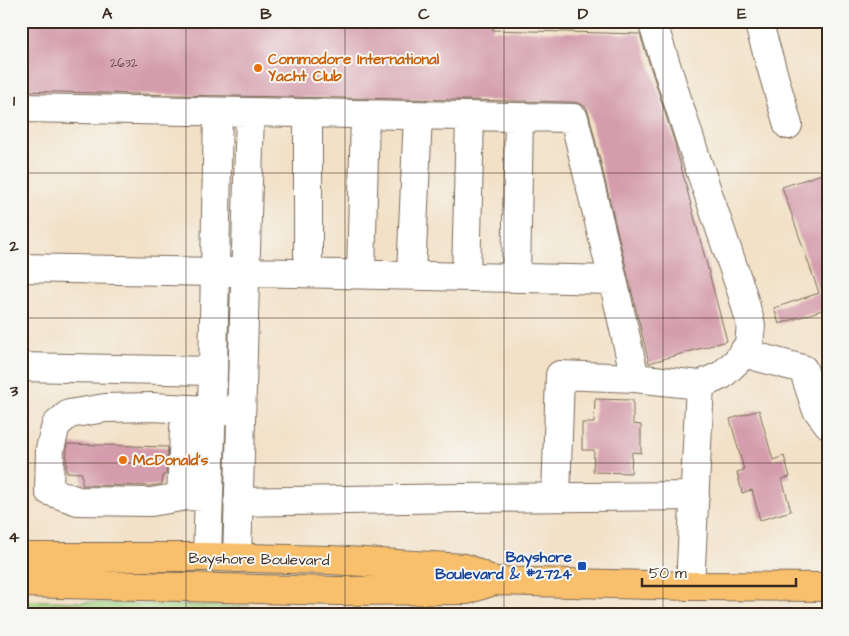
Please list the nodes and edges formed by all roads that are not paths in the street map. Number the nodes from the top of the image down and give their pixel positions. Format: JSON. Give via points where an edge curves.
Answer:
{"nodes":[{"id":1,"x":652,"y":21,"type":"edge"},
{"id":2,"x":758,"y":21,"type":"edge"},
{"id":3,"x":21,"y":108,"type":"edge"},
{"id":4,"x":218,"y":112,"type":"junction"},
{"id":5,"x":250,"y":113,"type":"junction"},
{"id":6,"x":308,"y":113,"type":"junction"},
{"id":7,"x":365,"y":114,"type":"junction"},
{"id":8,"x":418,"y":115,"type":"junction"},
{"id":9,"x":470,"y":116,"type":"junction"},
{"id":10,"x":519,"y":117,"type":"junction"},
{"id":11,"x":788,"y":125,"type":"dead end"},
{"id":12,"x":21,"y":268,"type":"edge"},
{"id":13,"x":215,"y":272,"type":"junction"},
{"id":14,"x":245,"y":272,"type":"junction"},
{"id":15,"x":308,"y":273,"type":"junction"},
{"id":16,"x":361,"y":274,"type":"junction"},
{"id":17,"x":411,"y":275,"type":"junction"},
{"id":18,"x":466,"y":277,"type":"junction"},
{"id":19,"x":516,"y":278,"type":"junction"},
{"id":20,"x":613,"y":280,"type":"junction"},
{"id":21,"x":743,"y":353,"type":"junction"},
{"id":22,"x":21,"y":367,"type":"edge"},
{"id":23,"x":154,"y":370,"type":"junction"},
{"id":24,"x":213,"y":372,"type":"junction"},
{"id":25,"x":636,"y":378,"type":"junction"},
{"id":26,"x":700,"y":385,"type":"junction"},
{"id":27,"x":152,"y":407,"type":"junction"},
{"id":28,"x":198,"y":410,"type":"junction"},
{"id":29,"x":241,"y":412,"type":"junction"},
{"id":30,"x":828,"y":424,"type":"edge"},
{"id":31,"x":209,"y":496,"type":"junction"},
{"id":32,"x":695,"y":496,"type":"junction"},
{"id":33,"x":181,"y":497,"type":"junction"},
{"id":34,"x":556,"y":497,"type":"junction"},
{"id":35,"x":238,"y":502,"type":"junction"},
{"id":36,"x":21,"y":557,"type":"edge"},
{"id":37,"x":207,"y":557,"type":"junction"},
{"id":38,"x":237,"y":558,"type":"junction"},
{"id":39,"x":494,"y":582,"type":"junction"},
{"id":40,"x":21,"y":583,"type":"edge"},
{"id":41,"x":690,"y":586,"type":"junction"},
{"id":42,"x":828,"y":587,"type":"edge"}],
"edges":[{"from":1,"to":21,"type":"lane","via":[[751,325],[749,344]]},
{"from":2,"to":11,"type":"lane"},
{"from":3,"to":4,"type":"lane"},
{"from":4,"to":5,"type":"lane"},
{"from":4,"to":13,"type":"lane"},
{"from":5,"to":6,"type":"lane"},
{"from":5,"to":14,"type":"lane"},
{"from":6,"to":7,"type":"lane"},
{"from":6,"to":15,"type":"lane"},
{"from":7,"to":8,"type":"lane"},
{"from":7,"to":16,"type":"lane"},
{"from":8,"to":9,"type":"lane"},
{"from":8,"to":17,"type":"lane"},
{"from":9,"to":10,"type":"lane"},
{"from":9,"to":18,"type":"lane"},
{"from":10,"to":19,"type":"lane"},
{"from":10,"to":20,"type":"lane","via":[[574,118]]},
{"from":12,"to":13,"type":"lane"},
{"from":13,"to":14,"type":"lane"},
{"from":13,"to":24,"type":"lane"},
{"from":14,"to":15,"type":"lane"},
{"from":14,"to":29,"type":"lane"},
{"from":15,"to":16,"type":"lane"},
{"from":16,"to":17,"type":"lane"},
{"from":17,"to":18,"type":"lane"},
{"from":18,"to":19,"type":"lane"},
{"from":19,"to":20,"type":"lane"},
{"from":20,"to":25,"type":"lane"},
{"from":21,"to":26,"type":"lane","via":[[722,375]]},
{"from":21,"to":30,"type":"lane","via":[[803,369],[816,408]]},
{"from":22,"to":23,"type":"lane"},
{"from":23,"to":24,"type":"lane"},
{"from":23,"to":27,"type":"lane"},
{"from":24,"to":28,"type":"lane"},
{"from":25,"to":26,"type":"lane"},
{"from":25,"to":34,"type":"lane","via":[[560,375]]},
{"from":26,"to":32,"type":"lane"},
{"from":27,"to":28,"type":"lane"},
{"from":27,"to":33,"type":"lane","via":[[105,408],[69,414],[56,425],[50,449],[49,492],[78,501],[151,502]]},
{"from":28,"to":29,"type":"lane"},
{"from":28,"to":31,"type":"lane"},
{"from":28,"to":33,"type":"lane"},
{"from":29,"to":35,"type":"lane"},
{"from":31,"to":33,"type":"lane"},
{"from":31,"to":37,"type":"lane"},
{"from":32,"to":34,"type":"lane"},
{"from":32,"to":41,"type":"lane"},
{"from":34,"to":35,"type":"lane"},
{"from":35,"to":38,"type":"lane"},
{"from":36,"to":37,"type":"main road","name":"Bayshore Boulevard"},
{"from":37,"to":38,"type":"main road","name":"Bayshore Boulevard"},
{"from":38,"to":39,"type":"main road","name":"Bayshore Boulevard","via":[[465,568]]},
{"from":39,"to":40,"type":"main road","name":"Bayshore Boulevard","via":[[466,590],[420,591]]},
{"from":39,"to":41,"type":"main road","name":"Bayshore Boulevard"},
{"from":41,"to":42,"type":"main road","name":"Bayshore Boulevard"}]}
